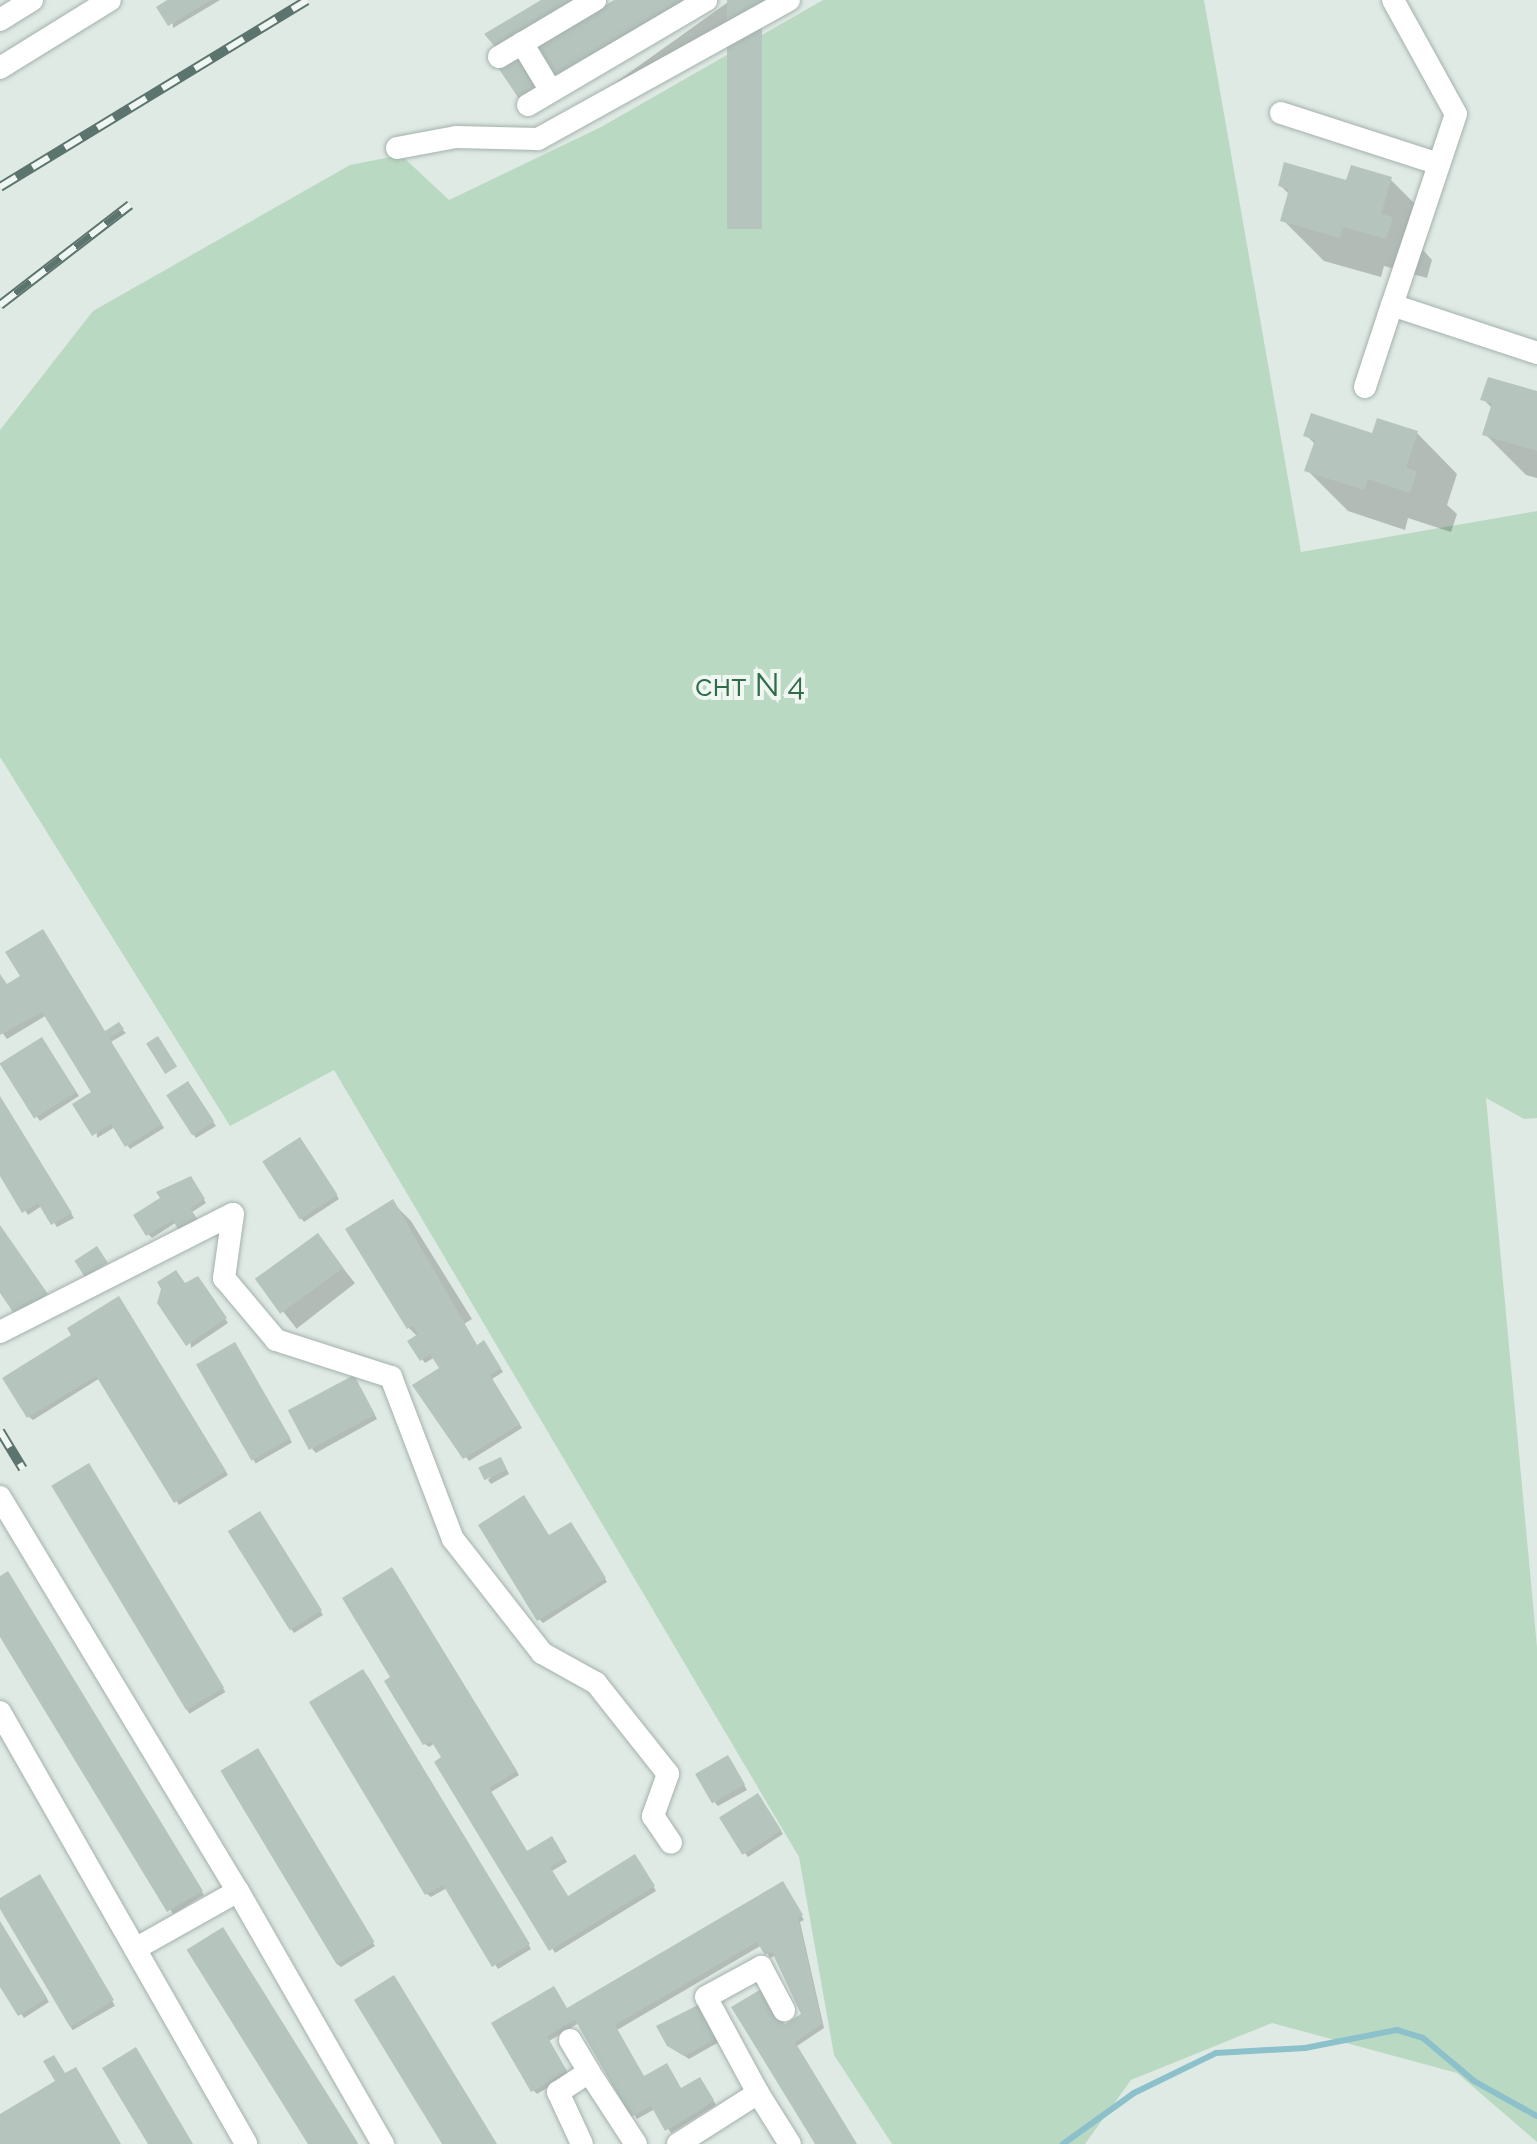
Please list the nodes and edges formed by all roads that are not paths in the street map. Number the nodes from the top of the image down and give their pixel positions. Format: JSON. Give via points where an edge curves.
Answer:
{"nodes":[{"id":1,"x":32,"y":0,"type":"edge"},
{"id":2,"x":110,"y":0,"type":"edge"},
{"id":3,"x":594,"y":0,"type":"edge"},
{"id":4,"x":706,"y":0,"type":"edge"},
{"id":5,"x":789,"y":0,"type":"edge"},
{"id":6,"x":1393,"y":0,"type":"edge"},
{"id":7,"x":0,"y":20,"type":"edge"},
{"id":8,"x":522,"y":42,"type":"junction"},
{"id":9,"x":499,"y":57,"type":"dead end"},
{"id":10,"x":0,"y":68,"type":"edge"},
{"id":11,"x":552,"y":91,"type":"junction"},
{"id":12,"x":528,"y":105,"type":"dead end"},
{"id":13,"x":1281,"y":113,"type":"dead end"},
{"id":14,"x":397,"y":148,"type":"dead end"},
{"id":15,"x":1439,"y":164,"type":"junction"},
{"id":16,"x":1392,"y":305,"type":"junction"},
{"id":17,"x":1537,"y":353,"type":"edge"},
{"id":18,"x":1365,"y":388,"type":"dead end"},
{"id":19,"x":0,"y":1332,"type":"edge"},
{"id":20,"x":0,"y":1497,"type":"edge"},
{"id":21,"x":0,"y":1712,"type":"edge"},
{"id":22,"x":671,"y":1843,"type":"dead end"},
{"id":23,"x":238,"y":1890,"type":"junction"},
{"id":24,"x":135,"y":1949,"type":"junction"},
{"id":25,"x":784,"y":2010,"type":"dead end"},
{"id":26,"x":570,"y":2040,"type":"dead end"},
{"id":27,"x":590,"y":2072,"type":"junction"},
{"id":28,"x":758,"y":2093,"type":"junction"},
{"id":29,"x":246,"y":2144,"type":"edge"},
{"id":30,"x":383,"y":2144,"type":"edge"},
{"id":31,"x":582,"y":2144,"type":"edge"},
{"id":32,"x":636,"y":2144,"type":"edge"},
{"id":33,"x":678,"y":2144,"type":"edge"},
{"id":34,"x":790,"y":2144,"type":"edge"}],
"edges":[{"from":1,"to":7,"type":"lane"},
{"from":2,"to":10,"type":"lane"},
{"from":3,"to":8,"type":"lane"},
{"from":4,"to":11,"type":"lane"},
{"from":5,"to":14,"type":"lane","via":[[538,139],[456,137]]},
{"from":6,"to":15,"type":"lane","via":[[1456,114]]},
{"from":8,"to":9,"type":"lane"},
{"from":8,"to":11,"type":"lane"},
{"from":11,"to":12,"type":"lane"},
{"from":13,"to":15,"type":"lane"},
{"from":15,"to":16,"type":"lane"},
{"from":16,"to":17,"type":"lane"},
{"from":16,"to":18,"type":"lane"},
{"from":19,"to":22,"type":"lane","via":[[233,1214],[224,1278],[276,1340],[391,1377],[453,1539],[542,1653],[596,1683],[668,1774],[653,1816]]},
{"from":20,"to":23,"type":"lane"},
{"from":21,"to":24,"type":"lane"},
{"from":23,"to":24,"type":"lane"},
{"from":23,"to":30,"type":"lane"},
{"from":24,"to":29,"type":"lane"},
{"from":25,"to":28,"type":"lane","via":[[761,1967],[706,1998]]},
{"from":26,"to":27,"type":"lane"},
{"from":27,"to":31,"type":"lane","via":[[558,2092]]},
{"from":27,"to":32,"type":"lane"},
{"from":28,"to":33,"type":"lane"},
{"from":28,"to":34,"type":"lane"}]}
